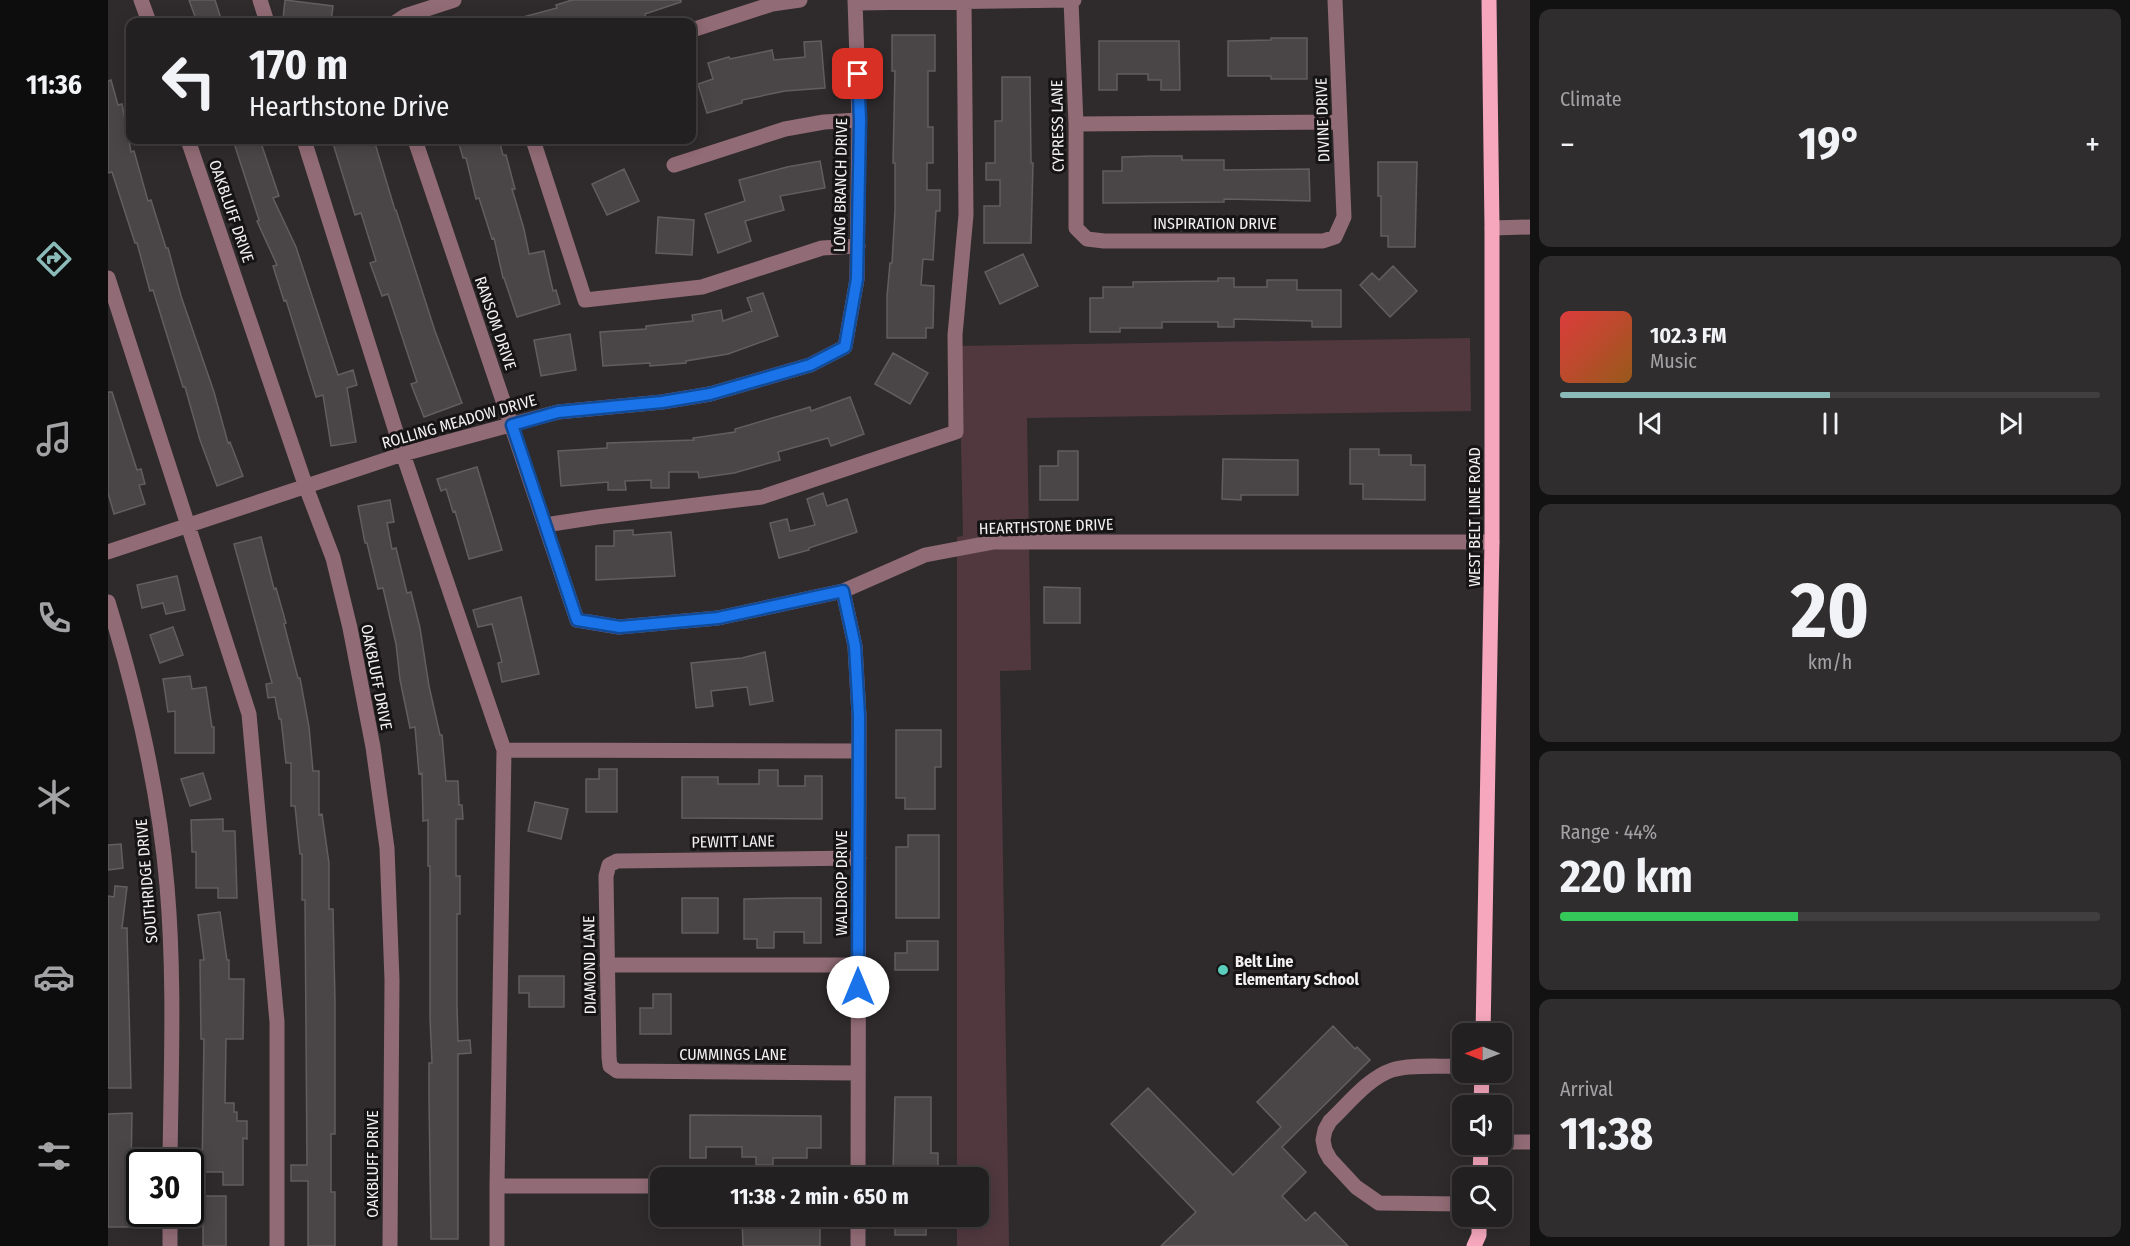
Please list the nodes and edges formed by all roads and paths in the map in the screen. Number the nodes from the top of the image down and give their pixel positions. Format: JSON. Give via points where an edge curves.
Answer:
{"nodes":[{"id":1,"x":141,"y":0,"type":"edge"},
{"id":2,"x":260,"y":0,"type":"edge"},
{"id":3,"x":454,"y":0,"type":"edge"},
{"id":4,"x":800,"y":0,"type":"edge"},
{"id":5,"x":1073,"y":0,"type":"edge"},
{"id":6,"x":1335,"y":0,"type":"edge"},
{"id":7,"x":1489,"y":0,"type":"edge"},
{"id":8,"x":964,"y":1,"type":"edge"},
{"id":9,"x":855,"y":2,"type":"edge"},
{"id":10,"x":148,"y":18,"type":"edge"},
{"id":11,"x":266,"y":18,"type":"edge"},
{"id":12,"x":402,"y":18,"type":"edge"},
{"id":13,"x":696,"y":29,"type":"edge"},
{"id":14,"x":860,"y":120,"type":"junction"},
{"id":15,"x":1340,"y":122,"type":"junction"},
{"id":16,"x":1076,"y":124,"type":"junction"},
{"id":17,"x":190,"y":144,"type":"edge"},
{"id":18,"x":305,"y":144,"type":"edge"},
{"id":19,"x":416,"y":144,"type":"edge"},
{"id":20,"x":535,"y":144,"type":"edge"},
{"id":21,"x":674,"y":165,"type":"dead end"},
{"id":22,"x":1530,"y":227,"type":"edge"},
{"id":23,"x":1492,"y":228,"type":"junction"},
{"id":24,"x":1335,"y":237,"type":"joint"},
{"id":25,"x":1094,"y":239,"type":"joint"},
{"id":26,"x":858,"y":246,"type":"junction"},
{"id":27,"x":108,"y":278,"type":"edge"},
{"id":28,"x":853,"y":297,"type":"joint"},
{"id":29,"x":512,"y":425,"type":"junction"},
{"id":30,"x":403,"y":454,"type":"junction"},
{"id":31,"x":306,"y":487,"type":"junction"},
{"id":32,"x":545,"y":525,"type":"junction"},
{"id":33,"x":188,"y":526,"type":"junction"},
{"id":34,"x":1492,"y":542,"type":"junction"},
{"id":35,"x":108,"y":552,"type":"edge"},
{"id":36,"x":843,"y":591,"type":"junction"},
{"id":37,"x":108,"y":602,"type":"edge"},
{"id":38,"x":577,"y":620,"type":"joint"},
{"id":39,"x":504,"y":750,"type":"junction"},
{"id":40,"x":859,"y":751,"type":"junction"},
{"id":41,"x":859,"y":858,"type":"junction"},
{"id":42,"x":609,"y":865,"type":"joint"},
{"id":43,"x":607,"y":965,"type":"junction"},
{"id":44,"x":858,"y":965,"type":"junction"},
{"id":45,"x":1483,"y":1023,"type":"edge"},
{"id":46,"x":610,"y":1066,"type":"joint"},
{"id":47,"x":1452,"y":1066,"type":"edge"},
{"id":48,"x":858,"y":1073,"type":"junction"},
{"id":49,"x":1512,"y":1142,"type":"edge"},
{"id":50,"x":1530,"y":1142,"type":"edge"},
{"id":51,"x":170,"y":1149,"type":"edge"},
{"id":52,"x":858,"y":1167,"type":"edge"},
{"id":53,"x":497,"y":1186,"type":"junction"},
{"id":54,"x":650,"y":1186,"type":"edge"},
{"id":55,"x":1452,"y":1204,"type":"edge"},
{"id":56,"x":170,"y":1227,"type":"edge"},
{"id":57,"x":858,"y":1227,"type":"edge"},
{"id":58,"x":170,"y":1246,"type":"edge"},
{"id":59,"x":277,"y":1246,"type":"edge"},
{"id":60,"x":390,"y":1246,"type":"edge"},
{"id":61,"x":497,"y":1246,"type":"edge"},
{"id":62,"x":858,"y":1246,"type":"edge"}],
"edges":[{"from":1,"to":10,"type":"street"},
{"from":2,"to":11,"type":"street"},
{"from":3,"to":12,"type":"street"},
{"from":4,"to":13,"type":"street","via":[[772,4]]},
{"from":5,"to":8,"type":"street"},
{"from":5,"to":16,"type":"street","name":"CYPRESS LANE"},
{"from":6,"to":15,"type":"street","name":"DIVINE DRIVE"},
{"from":7,"to":23,"type":"main road","name":"WEST BELT LINE ROAD"},
{"from":8,"to":9,"type":"street"},
{"from":8,"to":32,"type":"street","via":[[966,215],[955,335],[956,432],[762,497]]},
{"from":9,"to":14,"type":"street","name":"LONG BRANCH DRIVE"},
{"from":14,"to":21,"type":"street","via":[[785,129]]},
{"from":14,"to":26,"type":"street","name":"LONG BRANCH DRIVE"},
{"from":15,"to":16,"type":"street"},
{"from":15,"to":24,"type":"street","name":"DIVINE DRIVE","via":[[1344,217]]},
{"from":16,"to":25,"type":"street","name":"CYPRESS LANE","via":[[1076,228],[1087,239]]},
{"from":17,"to":31,"type":"street","name":"OAKBLUFF DRIVE"},
{"from":18,"to":30,"type":"street"},
{"from":19,"to":29,"type":"street","name":"RANSOM DRIVE"},
{"from":20,"to":26,"type":"street","via":[[585,300],[702,287],[822,248]]},
{"from":22,"to":23,"type":"street"},
{"from":23,"to":34,"type":"main road","name":"WEST BELT LINE ROAD"},
{"from":24,"to":25,"type":"street","name":"INSPIRATION DRIVE","via":[[1323,241]]},
{"from":26,"to":28,"type":"street","name":"LONG BRANCH DRIVE"},
{"from":27,"to":33,"type":"street"},
{"from":28,"to":29,"type":"street","name":"ROLLING MEADOW DRIVE","via":[[845,347],[810,365],[710,394],[558,412]]},
{"from":29,"to":30,"type":"street","name":"ROLLING MEADOW DRIVE"},
{"from":29,"to":32,"type":"street","name":"RANSOM DRIVE"},
{"from":30,"to":31,"type":"street","name":"ROLLING MEADOW DRIVE"},
{"from":30,"to":39,"type":"street"},
{"from":31,"to":33,"type":"street","name":"ROLLING MEADOW DRIVE"},
{"from":31,"to":60,"type":"street","name":"OAKBLUFF DRIVE","via":[[333,558],[350,628],[387,848],[392,980]]},
{"from":32,"to":38,"type":"street","name":"RANSOM DRIVE"},
{"from":33,"to":35,"type":"street","name":"ROLLING MEADOW DRIVE"},
{"from":33,"to":59,"type":"street","via":[[249,714],[277,1022]]},
{"from":34,"to":36,"type":"street","name":"HEARTHSTONE DRIVE","via":[[994,542],[925,555]]},
{"from":34,"to":45,"type":"main road","name":"WEST BELT LINE ROAD"},
{"from":36,"to":38,"type":"street","name":"HEARTHSTONE DRIVE","via":[[718,618],[620,627]]},
{"from":36,"to":40,"type":"street","name":"WALDROP DRIVE","via":[[855,646]]},
{"from":37,"to":51,"type":"street","name":"SOUTHRIDGE DRIVE","via":[[146,750],[162,841],[171,962]]},
{"from":39,"to":40,"type":"street"},
{"from":39,"to":53,"type":"street"},
{"from":40,"to":41,"type":"street","name":"WALDROP DRIVE"},
{"from":41,"to":42,"type":"street","name":"PEWITT LANE","via":[[617,861]]},
{"from":41,"to":44,"type":"street","name":"WALDROP DRIVE"},
{"from":42,"to":43,"type":"street","name":"DIAMOND LANE"},
{"from":43,"to":44,"type":"street"},
{"from":43,"to":46,"type":"street","name":"DIAMOND LANE"},
{"from":44,"to":48,"type":"street","name":"WALDROP DRIVE"},
{"from":46,"to":48,"type":"street","name":"CUMMINGS LANE","via":[[617,1071]]},
{"from":47,"to":55,"type":"street","via":[[1398,1069],[1376,1078],[1330,1121],[1323,1140],[1330,1159],[1379,1203]]},
{"from":48,"to":52,"type":"street","name":"WALDROP DRIVE"},
{"from":49,"to":50,"type":"street"},
{"from":53,"to":54,"type":"street"},
{"from":53,"to":61,"type":"street"},
{"from":56,"to":58,"type":"street"},
{"from":57,"to":62,"type":"street"}]}
